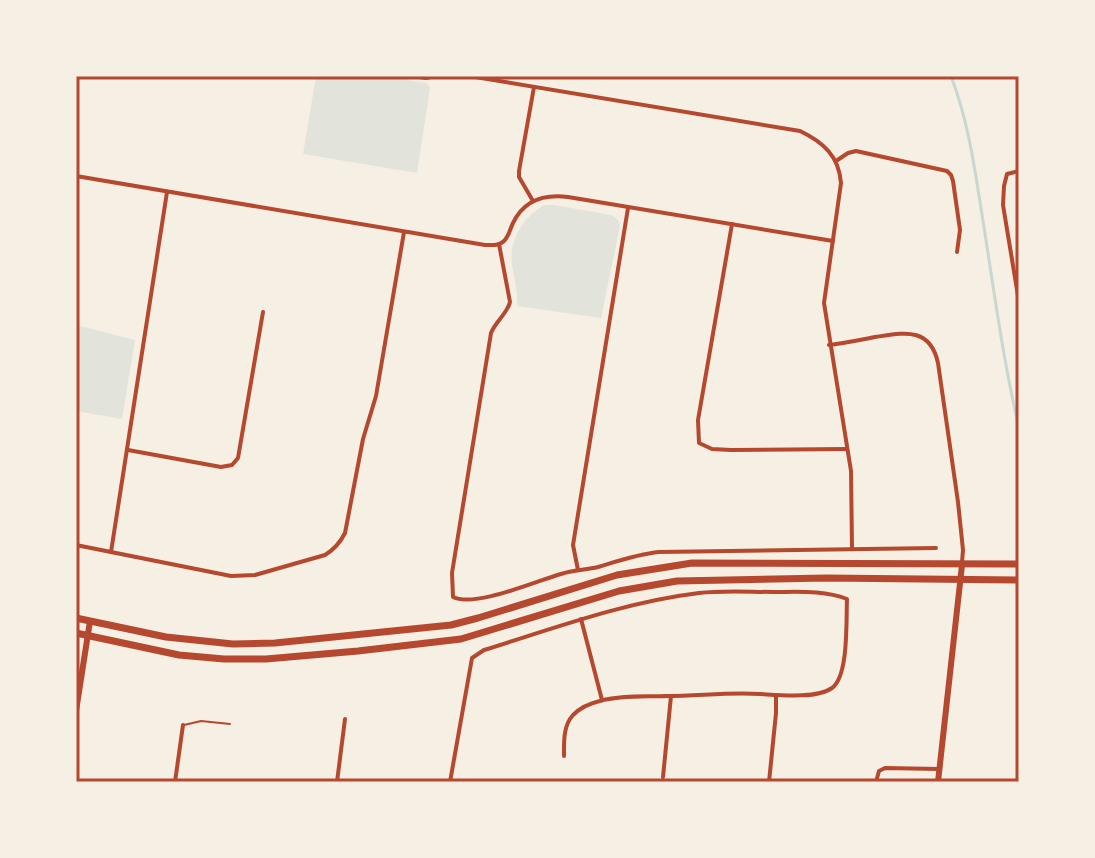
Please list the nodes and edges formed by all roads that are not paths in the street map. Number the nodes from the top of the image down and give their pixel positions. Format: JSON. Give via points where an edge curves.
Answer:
{"nodes":[{"id":1,"x":412,"y":76,"type":"edge"},
{"id":2,"x":435,"y":76,"type":"edge"},
{"id":3,"x":469,"y":76,"type":"edge"},
{"id":4,"x":534,"y":87,"type":"junction"},
{"id":5,"x":836,"y":161,"type":"junction"},
{"id":6,"x":1019,"y":171,"type":"edge"},
{"id":7,"x":76,"y":176,"type":"edge"},
{"id":8,"x":167,"y":192,"type":"junction"},
{"id":9,"x":533,"y":201,"type":"junction"},
{"id":10,"x":628,"y":208,"type":"junction"},
{"id":11,"x":732,"y":224,"type":"junction"},
{"id":12,"x":404,"y":232,"type":"junction"},
{"id":13,"x":833,"y":241,"type":"junction"},
{"id":14,"x":499,"y":244,"type":"junction"},
{"id":15,"x":957,"y":252,"type":"dead end"},
{"id":16,"x":1018,"y":285,"type":"edge"},
{"id":17,"x":1019,"y":302,"type":"edge"},
{"id":18,"x":263,"y":312,"type":"dead end"},
{"id":19,"x":829,"y":345,"type":"junction"},
{"id":20,"x":847,"y":449,"type":"junction"},
{"id":21,"x":128,"y":450,"type":"junction"},
{"id":22,"x":76,"y":545,"type":"edge"},
{"id":23,"x":852,"y":548,"type":"junction"},
{"id":24,"x":936,"y":548,"type":"dead end"},
{"id":25,"x":111,"y":552,"type":"junction"},
{"id":26,"x":1019,"y":564,"type":"edge"},
{"id":27,"x":962,"y":565,"type":"junction"},
{"id":28,"x":578,"y":570,"type":"junction"},
{"id":29,"x":961,"y":580,"type":"junction"},
{"id":30,"x":1019,"y":580,"type":"edge"},
{"id":31,"x":76,"y":618,"type":"edge"},
{"id":32,"x":581,"y":619,"type":"junction"},
{"id":33,"x":90,"y":621,"type":"junction"},
{"id":34,"x":76,"y":633,"type":"edge"},
{"id":35,"x":87,"y":636,"type":"junction"},
{"id":36,"x":776,"y":695,"type":"junction"},
{"id":37,"x":671,"y":696,"type":"junction"},
{"id":38,"x":602,"y":700,"type":"junction"},
{"id":39,"x":76,"y":711,"type":"edge"},
{"id":40,"x":345,"y":719,"type":"dead end"},
{"id":41,"x":230,"y":724,"type":"dead end"},
{"id":42,"x":183,"y":725,"type":"joint"},
{"id":43,"x":564,"y":756,"type":"dead end"},
{"id":44,"x":939,"y":769,"type":"junction"},
{"id":45,"x":663,"y":777,"type":"dead end"},
{"id":46,"x":175,"y":782,"type":"edge"},
{"id":47,"x":337,"y":782,"type":"edge"},
{"id":48,"x":450,"y":782,"type":"edge"},
{"id":49,"x":769,"y":782,"type":"edge"},
{"id":50,"x":876,"y":782,"type":"edge"},
{"id":51,"x":938,"y":782,"type":"edge"}],
"edges":[{"from":1,"to":2,"type":"street"},
{"from":3,"to":4,"type":"street"},
{"from":4,"to":5,"type":"street","via":[[800,131],[827,148]]},
{"from":4,"to":9,"type":"street","via":[[519,171]]},
{"from":5,"to":13,"type":"street","via":[[841,183]]},
{"from":5,"to":15,"type":"street","via":[[856,151],[947,171],[960,230]]},
{"from":6,"to":16,"type":"street","via":[[1007,174],[1003,205]]},
{"from":7,"to":8,"type":"street"},
{"from":8,"to":12,"type":"street"},
{"from":8,"to":21,"type":"street"},
{"from":9,"to":10,"type":"street","via":[[559,196]]},
{"from":9,"to":14,"type":"street"},
{"from":10,"to":11,"type":"street"},
{"from":10,"to":28,"type":"street","via":[[573,545]]},
{"from":11,"to":13,"type":"street"},
{"from":11,"to":20,"type":"street","via":[[698,420],[699,443],[731,450]]},
{"from":12,"to":14,"type":"street"},
{"from":12,"to":25,"type":"street","via":[[376,396],[341,543],[325,555],[255,575],[231,576]]},
{"from":13,"to":19,"type":"street","via":[[824,297]]},
{"from":14,"to":28,"type":"street","via":[[510,302],[491,333],[452,573],[453,597],[482,598]]},
{"from":16,"to":17,"type":"street"},
{"from":18,"to":21,"type":"street","via":[[238,458],[232,465]]},
{"from":19,"to":20,"type":"street"},
{"from":19,"to":27,"type":"street","via":[[906,333],[931,346],[958,502]]},
{"from":20,"to":23,"type":"street"},
{"from":21,"to":25,"type":"street"},
{"from":22,"to":25,"type":"street"},
{"from":23,"to":24,"type":"street"},
{"from":23,"to":28,"type":"street","via":[[659,552]]},
{"from":26,"to":27,"type":"main road"},
{"from":27,"to":29,"type":"street"},
{"from":27,"to":33,"type":"main road","via":[[692,563],[617,575],[451,625],[275,643],[200,642]]},
{"from":29,"to":30,"type":"main road"},
{"from":29,"to":35,"type":"main road","via":[[677,581],[619,591],[461,639],[266,659],[179,655]]},
{"from":29,"to":44,"type":"street"},
{"from":31,"to":33,"type":"main road"},
{"from":32,"to":36,"type":"street","via":[[703,593],[811,592],[847,599],[839,680],[821,693]]},
{"from":32,"to":38,"type":"street"},
{"from":32,"to":48,"type":"street","via":[[472,658]]},
{"from":33,"to":35,"type":"street"},
{"from":34,"to":35,"type":"main road"},
{"from":35,"to":39,"type":"street"},
{"from":36,"to":37,"type":"street"},
{"from":36,"to":49,"type":"street"},
{"from":37,"to":38,"type":"street"},
{"from":37,"to":45,"type":"street"},
{"from":38,"to":43,"type":"street","via":[[572,716]]},
{"from":40,"to":47,"type":"street"},
{"from":41,"to":42,"type":"lane"},
{"from":42,"to":46,"type":"street"},
{"from":44,"to":50,"type":"street","via":[[892,766],[879,771]]},
{"from":44,"to":51,"type":"street"}]}
